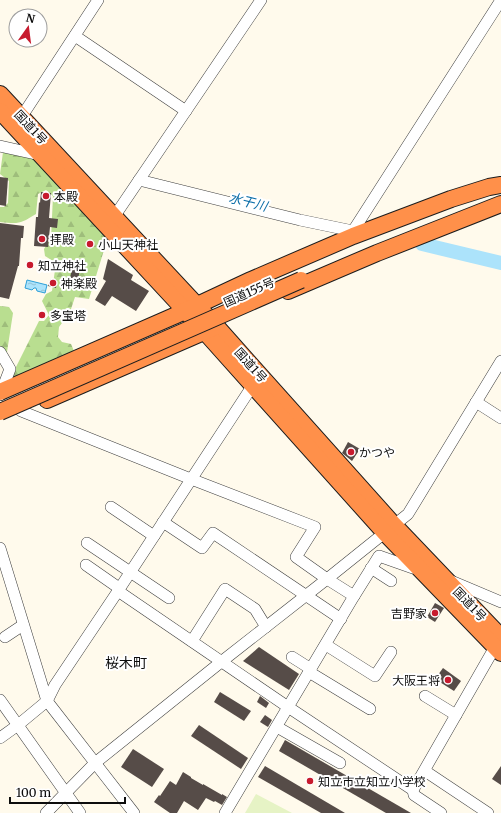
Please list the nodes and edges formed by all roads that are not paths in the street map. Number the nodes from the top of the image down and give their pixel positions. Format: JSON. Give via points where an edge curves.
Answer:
{"nodes":[{"id":1,"x":98,"y":0,"type":"edge"},
{"id":2,"x":261,"y":0,"type":"edge"},
{"id":3,"x":501,"y":0,"type":"edge"},
{"id":4,"x":75,"y":36,"type":"junction"},
{"id":5,"x":0,"y":94,"type":"edge"},
{"id":6,"x":26,"y":110,"type":"dead end"},
{"id":7,"x":186,"y":110,"type":"junction"},
{"id":8,"x":0,"y":111,"type":"edge"},
{"id":9,"x":0,"y":146,"type":"edge"},
{"id":10,"x":40,"y":155,"type":"junction"},
{"id":11,"x":138,"y":180,"type":"junction"},
{"id":12,"x":501,"y":185,"type":"edge"},
{"id":13,"x":501,"y":189,"type":"edge"},
{"id":14,"x":501,"y":199,"type":"edge"},
{"id":15,"x":501,"y":204,"type":"edge"},
{"id":16,"x":114,"y":217,"type":"junction"},
{"id":17,"x":353,"y":234,"type":"junction"},
{"id":18,"x":299,"y":275,"type":"junction"},
{"id":19,"x":191,"y":308,"type":"junction"},
{"id":20,"x":211,"y":329,"type":"junction"},
{"id":21,"x":0,"y":352,"type":"edge"},
{"id":22,"x":501,"y":361,"type":"edge"},
{"id":23,"x":252,"y":385,"type":"junction"},
{"id":24,"x":0,"y":395,"type":"edge"},
{"id":25,"x":476,"y":402,"type":"junction"},
{"id":26,"x":21,"y":411,"type":"junction"},
{"id":27,"x":0,"y":412,"type":"edge"},
{"id":28,"x":501,"y":418,"type":"edge"},
{"id":29,"x":0,"y":421,"type":"edge"},
{"id":30,"x":191,"y":479,"type":"junction"},
{"id":31,"x":111,"y":507,"type":"dead end"},
{"id":32,"x":163,"y":522,"type":"junction"},
{"id":33,"x":390,"y":529,"type":"junction"},
{"id":34,"x":154,"y":536,"type":"junction"},
{"id":35,"x":87,"y":543,"type":"dead end"},
{"id":36,"x":0,"y":548,"type":"edge"},
{"id":37,"x":86,"y":566,"type":"dead end"},
{"id":38,"x":371,"y":568,"type":"junction"},
{"id":39,"x":414,"y":568,"type":"dead end"},
{"id":40,"x":130,"y":572,"type":"junction"},
{"id":41,"x":445,"y":578,"type":"junction"},
{"id":42,"x":327,"y":579,"type":"junction"},
{"id":43,"x":392,"y":581,"type":"dead end"},
{"id":44,"x":119,"y":590,"type":"junction"},
{"id":45,"x":306,"y":596,"type":"junction"},
{"id":46,"x":354,"y":596,"type":"junction"},
{"id":47,"x":169,"y":598,"type":"dead end"},
{"id":48,"x":501,"y":602,"type":"edge"},
{"id":49,"x":341,"y":619,"type":"junction"},
{"id":50,"x":23,"y":625,"type":"junction"},
{"id":51,"x":266,"y":627,"type":"junction"},
{"id":52,"x":5,"y":637,"type":"dead end"},
{"id":53,"x":192,"y":641,"type":"junction"},
{"id":54,"x":500,"y":641,"type":"edge"},
{"id":55,"x":326,"y":645,"type":"junction"},
{"id":56,"x":391,"y":652,"type":"dead end"},
{"id":57,"x":292,"y":657,"type":"dead end"},
{"id":58,"x":221,"y":662,"type":"junction"},
{"id":59,"x":310,"y":671,"type":"junction"},
{"id":60,"x":425,"y":696,"type":"dead end"},
{"id":61,"x":0,"y":700,"type":"edge"},
{"id":62,"x":47,"y":701,"type":"junction"},
{"id":63,"x":288,"y":707,"type":"junction"},
{"id":64,"x":370,"y":709,"type":"dead end"},
{"id":65,"x":456,"y":715,"type":"junction"},
{"id":66,"x":18,"y":725,"type":"junction"},
{"id":67,"x":277,"y":727,"type":"junction"},
{"id":68,"x":0,"y":738,"type":"edge"},
{"id":69,"x":95,"y":763,"type":"junction"},
{"id":70,"x":340,"y":763,"type":"dead end"},
{"id":71,"x":425,"y":771,"type":"junction"},
{"id":72,"x":413,"y":790,"type":"junction"},
{"id":73,"x":65,"y":793,"type":"junction"},
{"id":74,"x":46,"y":813,"type":"edge"},
{"id":75,"x":80,"y":813,"type":"edge"},
{"id":76,"x":134,"y":813,"type":"edge"},
{"id":77,"x":225,"y":813,"type":"edge"},
{"id":78,"x":441,"y":813,"type":"edge"},
{"id":79,"x":488,"y":813,"type":"edge"}],
"edges":[{"from":1,"to":4,"type":"street"},
{"from":2,"to":7,"type":"street"},
{"from":3,"to":17,"type":"street"},
{"from":4,"to":6,"type":"street"},
{"from":4,"to":7,"type":"street"},
{"from":5,"to":16,"type":"highway","name":"国道1号"},
{"from":7,"to":11,"type":"street"},
{"from":8,"to":10,"type":"highway","name":"国道1号"},
{"from":9,"to":10,"type":"street"},
{"from":10,"to":19,"type":"highway","name":"国道1号","via":[[111,230]]},
{"from":11,"to":16,"type":"street"},
{"from":11,"to":17,"type":"street"},
{"from":12,"to":17,"type":"highway","via":[[451,199]]},
{"from":13,"to":18,"type":"highway","name":"国道155号","via":[[355,245]]},
{"from":14,"to":18,"type":"highway","name":"国道155号"},
{"from":15,"to":20,"type":"highway","via":[[377,253],[271,299]]},
{"from":16,"to":19,"type":"highway","name":"国道1号"},
{"from":17,"to":19,"type":"highway"},
{"from":18,"to":24,"type":"highway","name":"国道155号"},
{"from":18,"to":27,"type":"highway","name":"国道155号","bridge":true},
{"from":19,"to":20,"type":"highway","name":"国道1号"},
{"from":19,"to":24,"type":"highway"},
{"from":20,"to":23,"type":"highway","name":"国道1号"},
{"from":20,"to":26,"type":"highway"},
{"from":20,"to":33,"type":"highway","name":"国道1号"},
{"from":21,"to":24,"type":"street","via":[[10,369]]},
{"from":22,"to":25,"type":"street"},
{"from":23,"to":30,"type":"street"},
{"from":23,"to":33,"type":"highway","name":"国道1号"},
{"from":25,"to":28,"type":"street"},
{"from":25,"to":33,"type":"street","via":[[408,514]]},
{"from":26,"to":29,"type":"highway"},
{"from":26,"to":30,"type":"street"},
{"from":30,"to":32,"type":"street"},
{"from":30,"to":42,"type":"street","via":[[315,527],[296,557]]},
{"from":31,"to":34,"type":"street"},
{"from":32,"to":34,"type":"street"},
{"from":32,"to":45,"type":"street","via":[[202,548],[213,533]]},
{"from":33,"to":41,"type":"highway","name":"国道1号"},
{"from":33,"to":42,"type":"street"},
{"from":33,"to":54,"type":"highway","name":"国道1号"},
{"from":34,"to":40,"type":"street"},
{"from":35,"to":40,"type":"street"},
{"from":36,"to":50,"type":"street"},
{"from":37,"to":44,"type":"street"},
{"from":38,"to":39,"type":"street","via":[[379,556]]},
{"from":38,"to":43,"type":"street"},
{"from":38,"to":46,"type":"street"},
{"from":40,"to":44,"type":"street"},
{"from":40,"to":47,"type":"street"},
{"from":41,"to":48,"type":"street"},
{"from":41,"to":54,"type":"highway","name":"国道1号"},
{"from":42,"to":45,"type":"street"},
{"from":42,"to":46,"type":"street"},
{"from":44,"to":53,"type":"street"},
{"from":44,"to":62,"type":"street"},
{"from":45,"to":49,"type":"street"},
{"from":45,"to":51,"type":"street"},
{"from":46,"to":49,"type":"street"},
{"from":49,"to":55,"type":"street"},
{"from":50,"to":52,"type":"street"},
{"from":50,"to":62,"type":"street"},
{"from":51,"to":53,"type":"street","via":[[255,609],[225,589]]},
{"from":51,"to":58,"type":"street"},
{"from":53,"to":58,"type":"street"},
{"from":54,"to":65,"type":"street"},
{"from":55,"to":56,"type":"street","via":[[375,676]]},
{"from":55,"to":59,"type":"street"},
{"from":57,"to":59,"type":"street"},
{"from":58,"to":63,"type":"street"},
{"from":58,"to":69,"type":"street"},
{"from":59,"to":63,"type":"street"},
{"from":59,"to":64,"type":"street"},
{"from":60,"to":65,"type":"street"},
{"from":61,"to":66,"type":"street"},
{"from":62,"to":66,"type":"street"},
{"from":62,"to":69,"type":"street"},
{"from":63,"to":67,"type":"street"},
{"from":63,"to":72,"type":"street"},
{"from":65,"to":71,"type":"street"},
{"from":66,"to":68,"type":"street"},
{"from":66,"to":73,"type":"street"},
{"from":67,"to":70,"type":"street"},
{"from":67,"to":77,"type":"street"},
{"from":69,"to":73,"type":"street"},
{"from":69,"to":76,"type":"street"},
{"from":71,"to":72,"type":"street"},
{"from":71,"to":79,"type":"street"},
{"from":72,"to":78,"type":"street","via":[[414,795]]},
{"from":73,"to":74,"type":"street"},
{"from":73,"to":75,"type":"street"}]}
